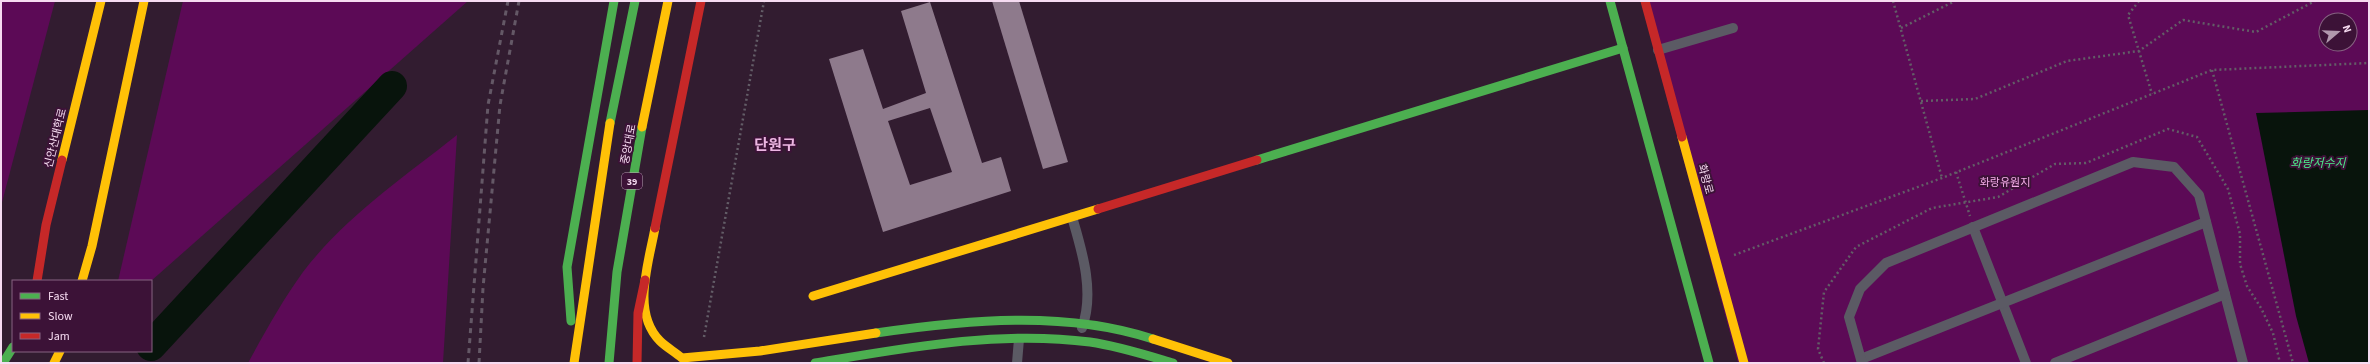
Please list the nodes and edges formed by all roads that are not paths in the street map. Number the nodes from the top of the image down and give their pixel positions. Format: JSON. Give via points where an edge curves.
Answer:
{"nodes":[{"id":1,"x":100,"y":1,"type":"edge"},
{"id":2,"x":144,"y":1,"type":"edge"},
{"id":3,"x":614,"y":1,"type":"edge"},
{"id":4,"x":635,"y":1,"type":"edge"},
{"id":5,"x":668,"y":1,"type":"edge"},
{"id":6,"x":701,"y":1,"type":"edge"},
{"id":7,"x":1610,"y":1,"type":"edge"},
{"id":8,"x":1645,"y":1,"type":"edge"},
{"id":9,"x":1733,"y":28,"type":"dead end"},
{"id":10,"x":1623,"y":48,"type":"junction"},
{"id":11,"x":1658,"y":50,"type":"junction"},
{"id":12,"x":1072,"y":217,"type":"junction"},
{"id":13,"x":2206,"y":222,"type":"junction"},
{"id":14,"x":1973,"y":227,"type":"junction"},
{"id":15,"x":37,"y":280,"type":"edge"},
{"id":16,"x":82,"y":280,"type":"edge"},
{"id":17,"x":645,"y":280,"type":"junction"},
{"id":18,"x":2225,"y":294,"type":"junction"},
{"id":19,"x":814,"y":296,"type":"dead end"},
{"id":20,"x":2002,"y":303,"type":"junction"},
{"id":21,"x":1084,"y":324,"type":"junction"},
{"id":22,"x":1019,"y":338,"type":"junction"},
{"id":23,"x":1077,"y":341,"type":"junction"},
{"id":24,"x":12,"y":349,"type":"edge"},
{"id":25,"x":60,"y":352,"type":"edge"},
{"id":26,"x":575,"y":361,"type":"edge"},
{"id":27,"x":1861,"y":361,"type":"edge"},
{"id":28,"x":3,"y":363,"type":"edge"},
{"id":29,"x":54,"y":363,"type":"edge"},
{"id":30,"x":609,"y":363,"type":"edge"},
{"id":31,"x":637,"y":363,"type":"edge"},
{"id":32,"x":816,"y":363,"type":"edge"},
{"id":33,"x":1017,"y":363,"type":"edge"},
{"id":34,"x":1173,"y":363,"type":"edge"},
{"id":35,"x":1228,"y":363,"type":"edge"},
{"id":36,"x":1709,"y":363,"type":"edge"},
{"id":37,"x":1744,"y":363,"type":"edge"},
{"id":38,"x":2026,"y":363,"type":"edge"},
{"id":39,"x":2055,"y":363,"type":"edge"},
{"id":40,"x":2243,"y":363,"type":"edge"}],
"edges":[{"from":1,"to":15,"type":"street","name":"신안산대학로","via":[[46,225]]},
{"from":2,"to":16,"type":"street","via":[[92,246]]},
{"from":3,"to":26,"type":"street","via":[[567,266]]},
{"from":4,"to":26,"type":"street","name":"중앙대로","via":[[605,144]]},
{"from":5,"to":30,"type":"street","name":"중앙대로","number":"39","via":[[622,236],[611,311]]},
{"from":6,"to":17,"type":"street"},
{"from":7,"to":10,"type":"street"},
{"from":8,"to":11,"type":"street","name":"화랑로"},
{"from":9,"to":11,"type":"lane"},
{"from":10,"to":12,"type":"street"},
{"from":10,"to":36,"type":"street"},
{"from":11,"to":37,"type":"street","name":"화랑로"},
{"from":12,"to":19,"type":"street"},
{"from":12,"to":21,"type":"lane","via":[[1083,257],[1087,297]]},
{"from":13,"to":14,"type":"lane","via":[[2199,195],[2174,167],[2133,162]]},
{"from":13,"to":18,"type":"lane"},
{"from":13,"to":20,"type":"lane"},
{"from":14,"to":20,"type":"lane"},
{"from":14,"to":27,"type":"lane","via":[[1886,263],[1860,289],[1849,317]]},
{"from":17,"to":21,"type":"street","via":[[645,314],[658,340],[682,358],[760,351],[937,324],[1032,319]]},
{"from":17,"to":31,"type":"street","via":[[638,313]]},
{"from":18,"to":39,"type":"lane"},
{"from":18,"to":40,"type":"lane"},
{"from":20,"to":27,"type":"lane"},
{"from":20,"to":38,"type":"lane"},
{"from":21,"to":23,"type":"lane"},
{"from":21,"to":35,"type":"street","via":[[1129,331]]},
{"from":22,"to":23,"type":"street"},
{"from":22,"to":32,"type":"street","via":[[978,339],[894,349]]},
{"from":22,"to":33,"type":"lane"},
{"from":23,"to":34,"type":"street","via":[[1130,351]]},
{"from":24,"to":28,"type":"street"},
{"from":25,"to":29,"type":"street"}]}
